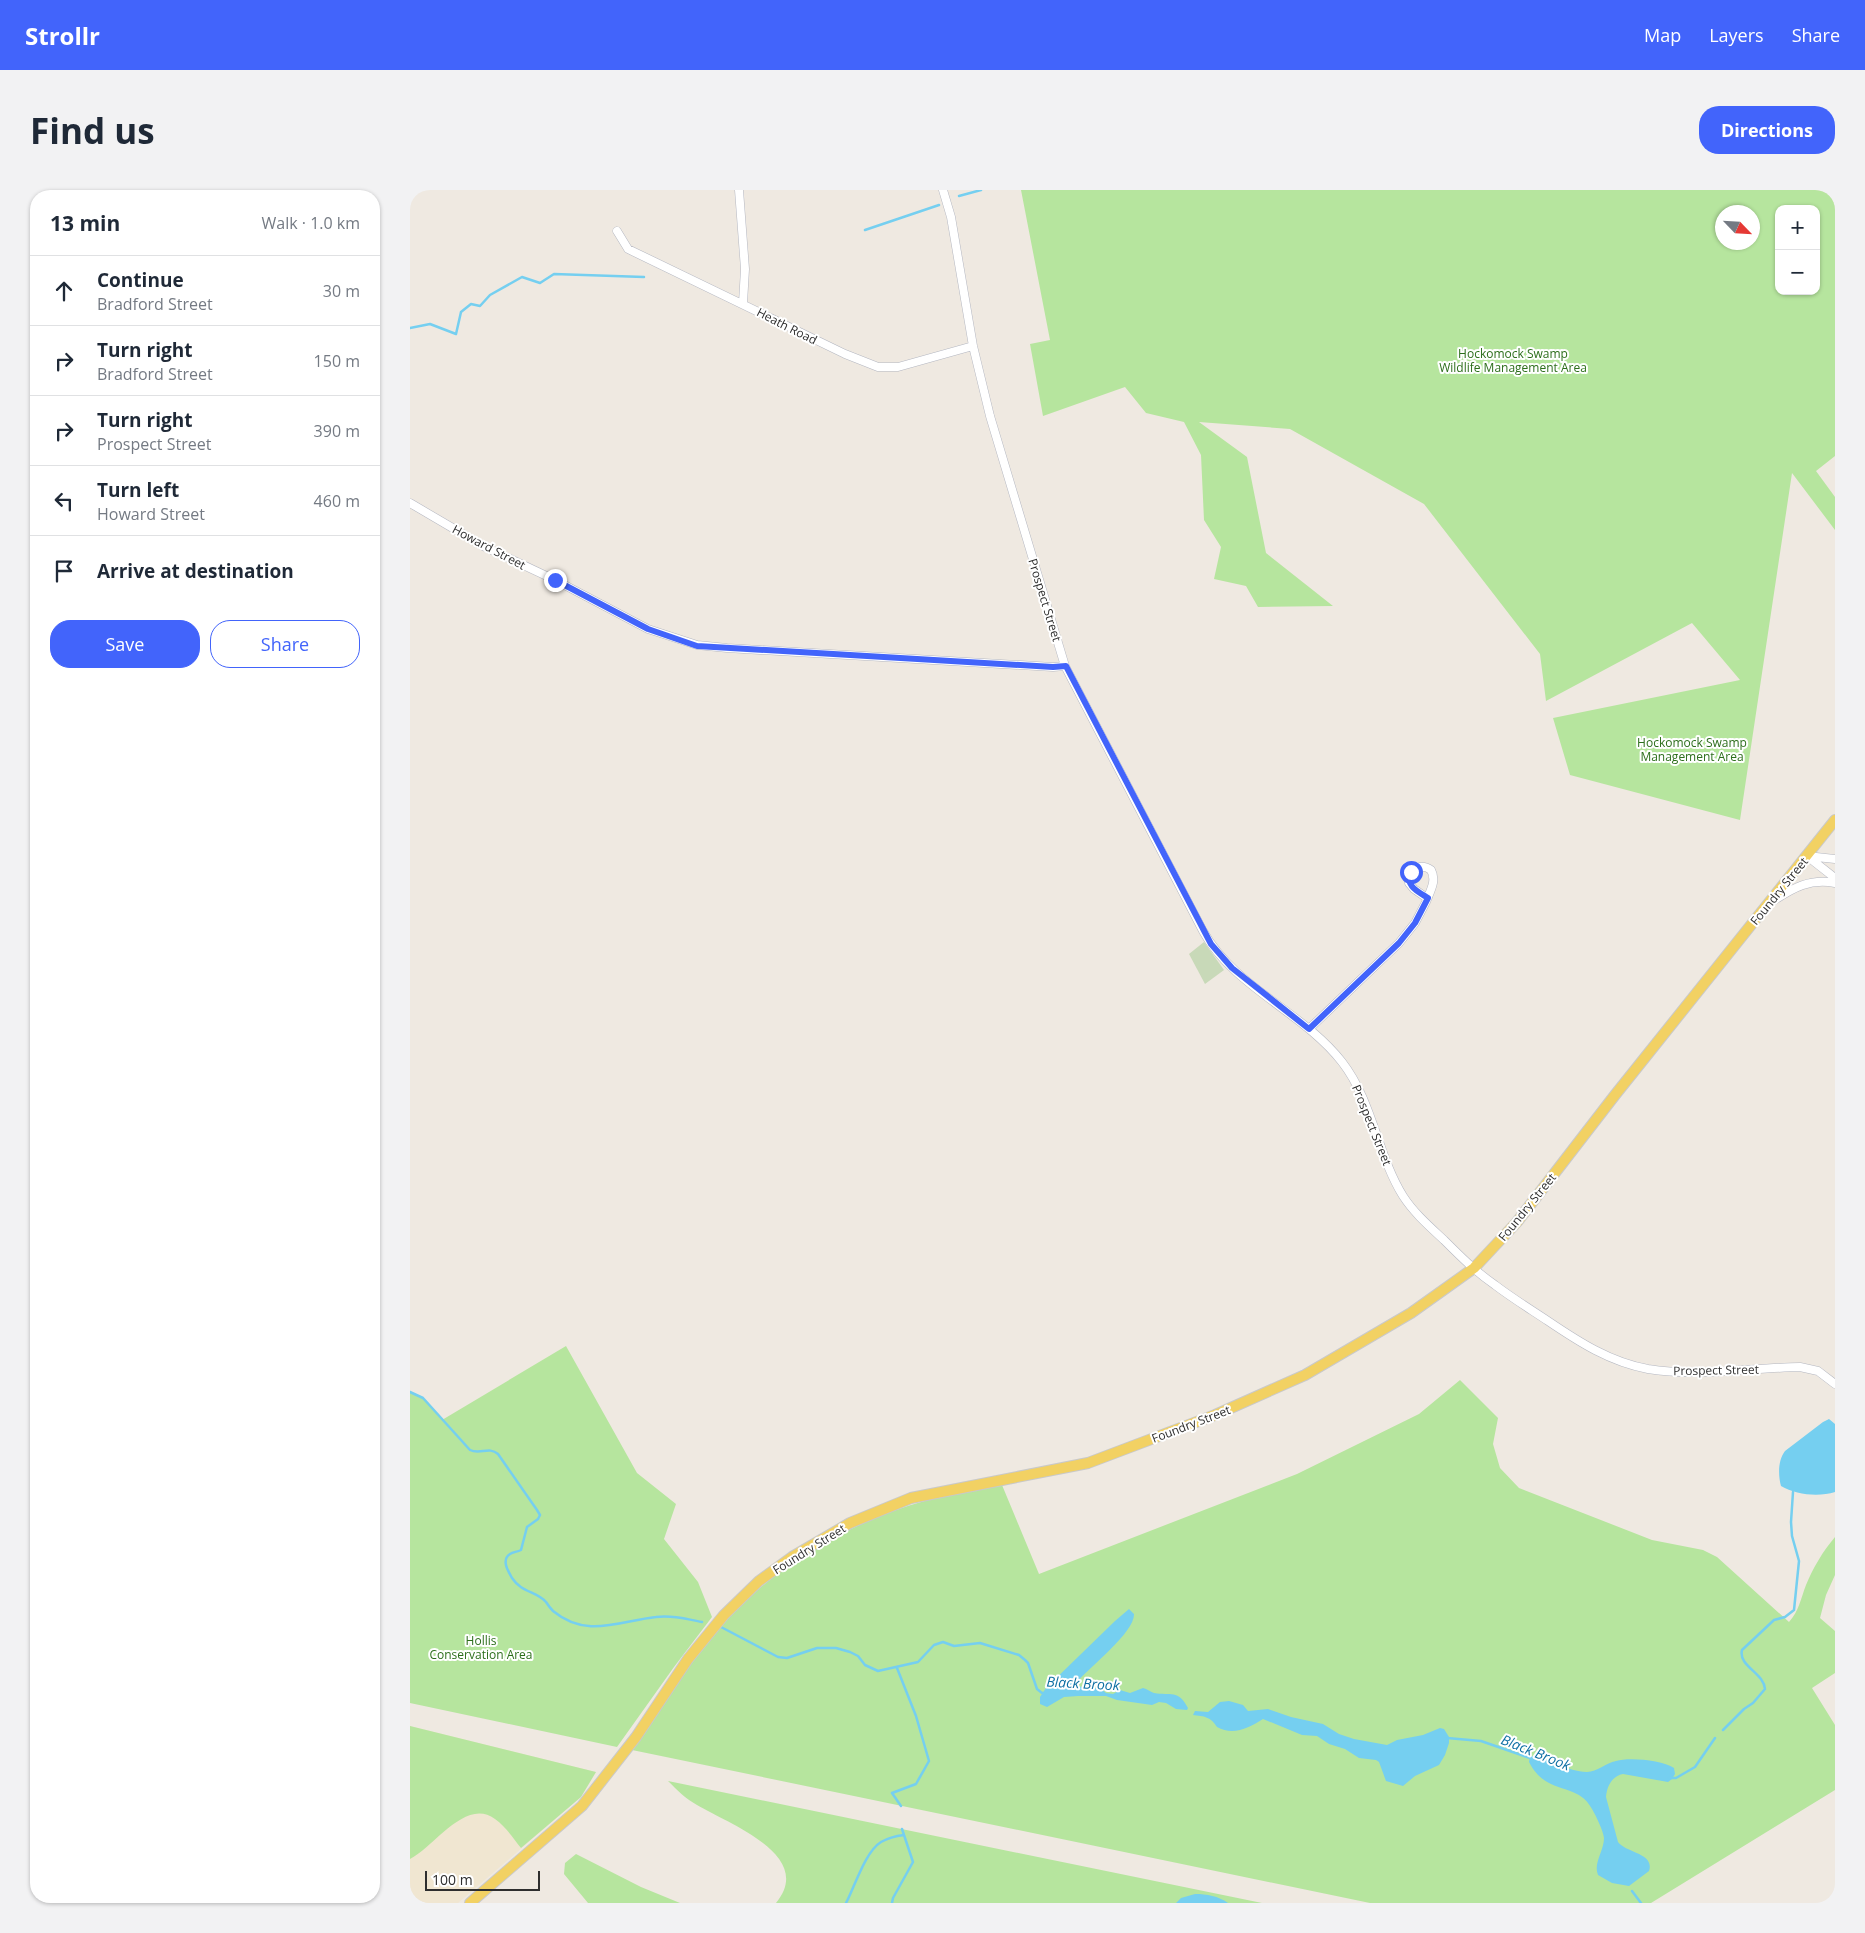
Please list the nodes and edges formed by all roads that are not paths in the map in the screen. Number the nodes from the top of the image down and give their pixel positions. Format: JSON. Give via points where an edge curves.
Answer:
{"nodes":[{"id":1,"x":739,"y":190,"type":"edge"},
{"id":2,"x":943,"y":190,"type":"edge"},
{"id":3,"x":617,"y":231,"type":"dead end"},
{"id":4,"x":743,"y":304,"type":"junction"},
{"id":5,"x":973,"y":346,"type":"junction"},
{"id":6,"x":410,"y":503,"type":"edge"},
{"id":7,"x":1066,"y":666,"type":"junction"},
{"id":8,"x":1835,"y":820,"type":"edge"},
{"id":9,"x":1807,"y":856,"type":"junction"},
{"id":10,"x":1835,"y":859,"type":"edge"},
{"id":11,"x":1835,"y":878,"type":"edge"},
{"id":12,"x":1835,"y":883,"type":"edge"},
{"id":13,"x":1428,"y":898,"type":"dead end"},
{"id":14,"x":1769,"y":903,"type":"junction"},
{"id":15,"x":1309,"y":1029,"type":"junction"},
{"id":16,"x":1474,"y":1268,"type":"junction"},
{"id":17,"x":1835,"y":1384,"type":"edge"},
{"id":18,"x":470,"y":1903,"type":"edge"}],
"edges":[{"from":1,"to":4,"type":"street","via":[[745,269]]},
{"from":2,"to":5,"type":"street","name":"Prospect Street","via":[[951,217]]},
{"from":3,"to":4,"type":"street","name":"Heath Road","via":[[628,249]]},
{"from":4,"to":5,"type":"street","name":"Heath Road","via":[[878,367],[898,367]]},
{"from":5,"to":7,"type":"street","name":"Prospect Street","via":[[990,416]]},
{"from":6,"to":7,"type":"street","name":"Howard Street","via":[[485,547],[648,629],[688,644]]},
{"from":7,"to":15,"type":"street","name":"Prospect Street","via":[[1211,944],[1232,968]]},
{"from":8,"to":9,"type":"main road","name":"Foundry Street"},
{"from":9,"to":10,"type":"street"},
{"from":9,"to":11,"type":"street"},
{"from":9,"to":14,"type":"main road","name":"Foundry Street"},
{"from":12,"to":14,"type":"street","via":[[1806,883]]},
{"from":13,"to":15,"type":"street","via":[[1415,923],[1399,943]]},
{"from":14,"to":16,"type":"main road","name":"Foundry Street","via":[[1517,1222]]},
{"from":15,"to":16,"type":"street","name":"Prospect Street","via":[[1336,1054],[1355,1081],[1392,1175],[1407,1202]]},
{"from":16,"to":17,"type":"street","name":"Prospect Street","via":[[1495,1286],[1586,1345],[1625,1363],[1649,1369],[1688,1372],[1806,1368],[1823,1374]]},
{"from":16,"to":18,"type":"main road","name":"Foundry Street","via":[[1411,1312],[1305,1375],[1215,1415],[1088,1463],[911,1498],[850,1523],[792,1557],[759,1581],[724,1615],[688,1658],[636,1737],[582,1806]]}]}
